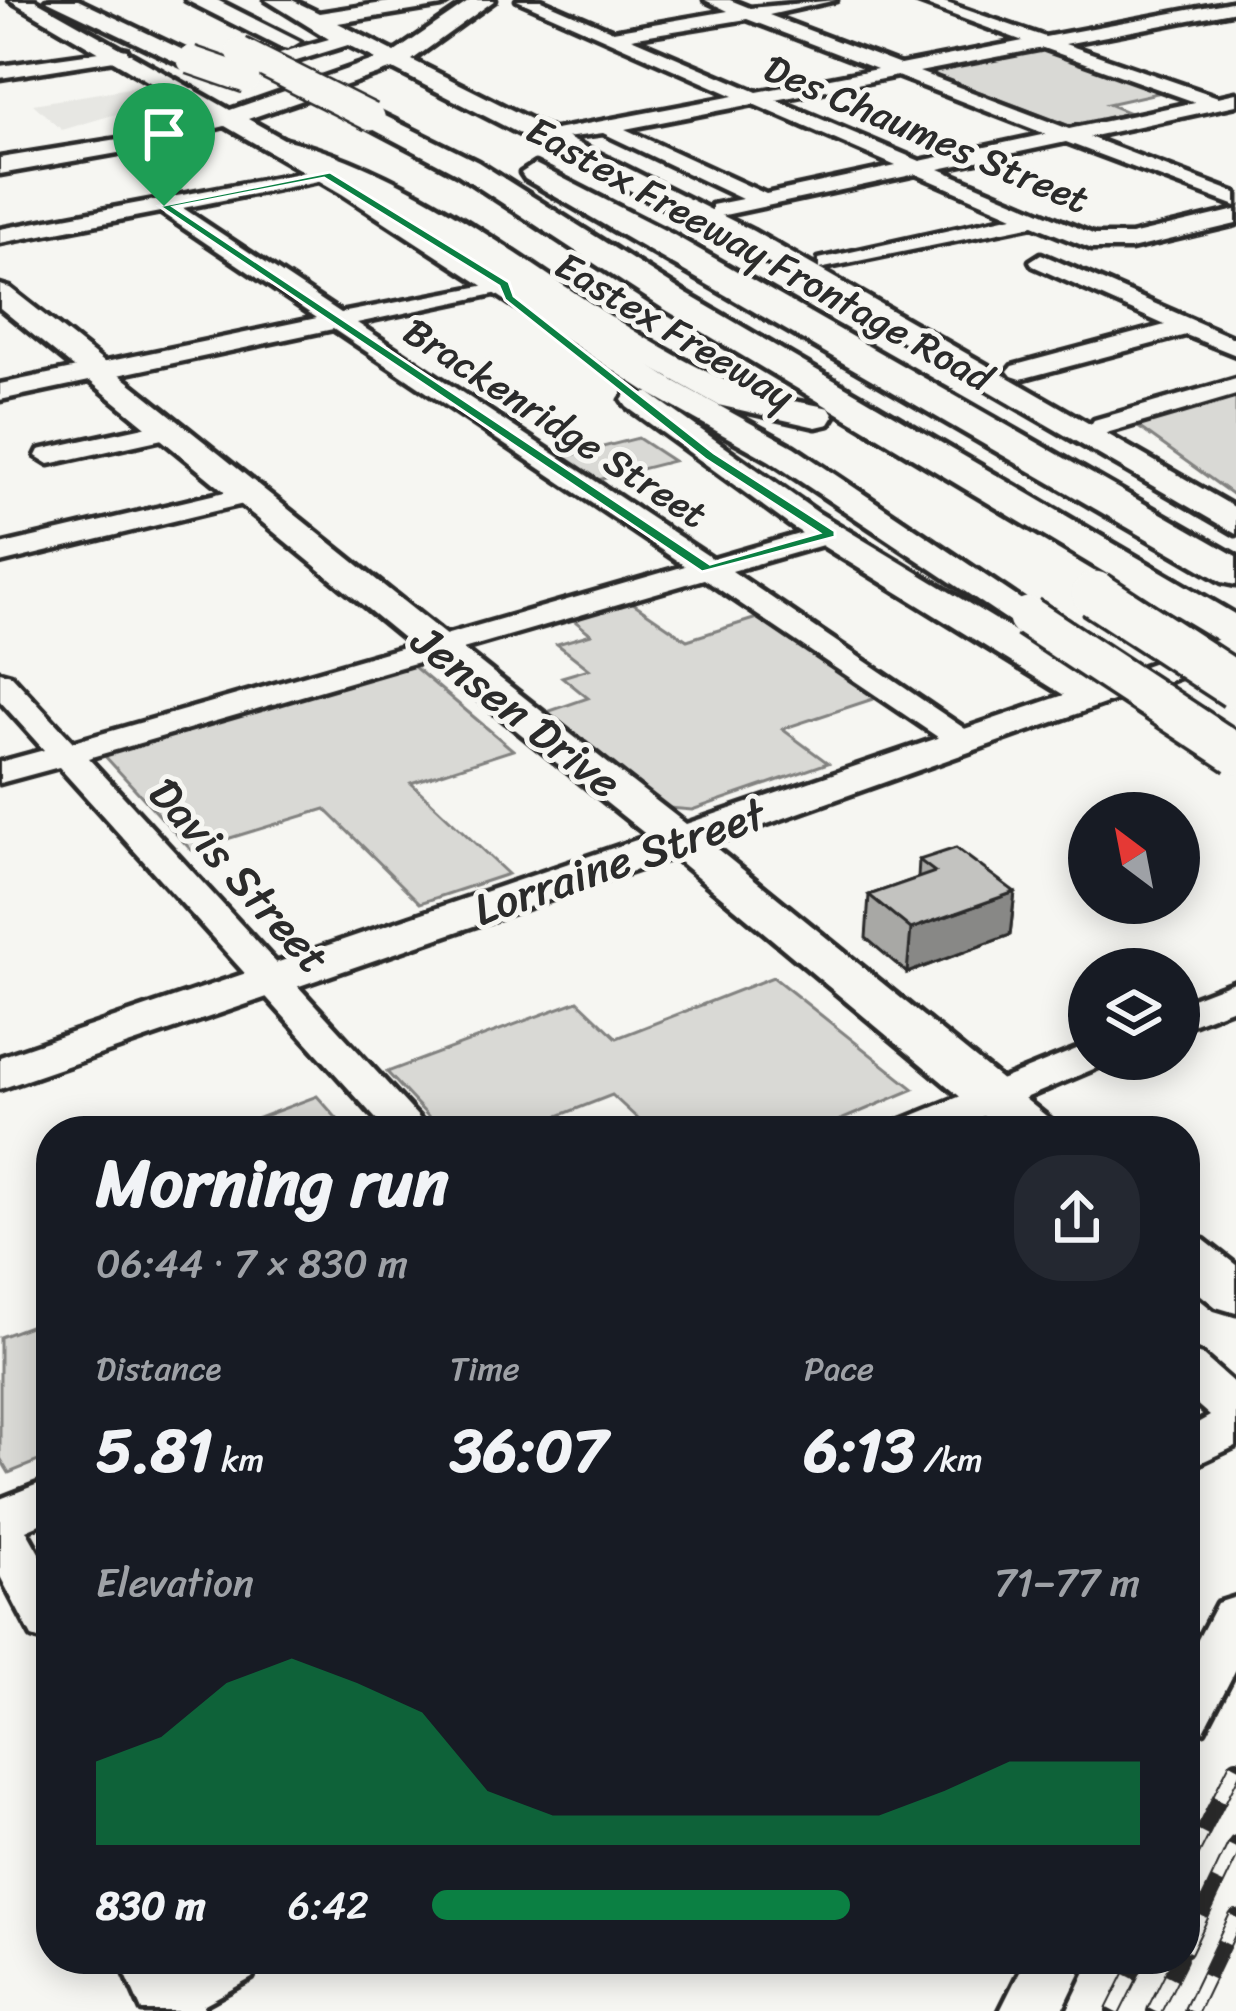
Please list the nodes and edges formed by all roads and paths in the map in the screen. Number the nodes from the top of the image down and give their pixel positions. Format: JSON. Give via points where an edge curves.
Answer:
{"nodes":[{"id":1,"x":20,"y":0,"type":"edge"},
{"id":2,"x":58,"y":0,"type":"edge"},
{"id":3,"x":98,"y":0,"type":"edge"},
{"id":4,"x":276,"y":0,"type":"edge"},
{"id":5,"x":443,"y":0,"type":"edge"},
{"id":6,"x":526,"y":0,"type":"edge"},
{"id":7,"x":714,"y":0,"type":"edge"},
{"id":8,"x":826,"y":0,"type":"edge"},
{"id":9,"x":922,"y":0,"type":"edge"},
{"id":10,"x":476,"y":2,"type":"edge"},
{"id":11,"x":1143,"y":5,"type":"dead end"},
{"id":12,"x":1236,"y":6,"type":"edge"},
{"id":13,"x":747,"y":13,"type":"junction"},
{"id":14,"x":1178,"y":16,"type":"junction"},
{"id":15,"x":317,"y":20,"type":"junction"},
{"id":16,"x":1216,"y":29,"type":"dead end"},
{"id":17,"x":192,"y":30,"type":"edge"},
{"id":18,"x":343,"y":32,"type":"junction"},
{"id":19,"x":612,"y":36,"type":"junction"},
{"id":20,"x":1044,"y":42,"type":"junction"},
{"id":21,"x":368,"y":44,"type":"junction"},
{"id":22,"x":121,"y":53,"type":"junction"},
{"id":23,"x":399,"y":59,"type":"junction"},
{"id":24,"x":894,"y":70,"type":"junction"},
{"id":25,"x":0,"y":71,"type":"edge"},
{"id":26,"x":160,"y":76,"type":"junction"},
{"id":27,"x":749,"y":97,"type":"junction"},
{"id":28,"x":203,"y":101,"type":"junction"},
{"id":29,"x":1230,"y":104,"type":"edge"},
{"id":30,"x":389,"y":106,"type":"junction"},
{"id":31,"x":232,"y":116,"type":"junction"},
{"id":32,"x":514,"y":117,"type":"junction"},
{"id":33,"x":604,"y":126,"type":"junction"},
{"id":34,"x":1066,"y":136,"type":"junction"},
{"id":35,"x":550,"y":137,"type":"junction"},
{"id":36,"x":273,"y":141,"type":"junction"},
{"id":37,"x":7,"y":162,"type":"edge"},
{"id":38,"x":914,"y":168,"type":"junction"},
{"id":39,"x":326,"y":174,"type":"junction"},
{"id":40,"x":762,"y":200,"type":"junction"},
{"id":41,"x":1236,"y":200,"type":"edge"},
{"id":42,"x":164,"y":206,"type":"junction"},
{"id":43,"x":719,"y":210,"type":"junction"},
{"id":44,"x":1236,"y":217,"type":"edge"},
{"id":45,"x":1033,"y":218,"type":"junction"},
{"id":46,"x":0,"y":236,"type":"edge"},
{"id":47,"x":1041,"y":262,"type":"dead end"},
{"id":48,"x":827,"y":265,"type":"junction"},
{"id":49,"x":505,"y":284,"type":"junction"},
{"id":50,"x":0,"y":294,"type":"edge"},
{"id":51,"x":333,"y":322,"type":"junction"},
{"id":52,"x":1187,"y":327,"type":"junction"},
{"id":53,"x":1236,"y":348,"type":"edge"},
{"id":54,"x":1022,"y":371,"type":"junction"},
{"id":55,"x":95,"y":372,"type":"junction"},
{"id":56,"x":1236,"y":387,"type":"edge"},
{"id":57,"x":0,"y":392,"type":"edge"},
{"id":58,"x":816,"y":416,"type":"junction"},
{"id":59,"x":1103,"y":426,"type":"junction"},
{"id":60,"x":167,"y":430,"type":"junction"},
{"id":61,"x":49,"y":457,"type":"dead end"},
{"id":62,"x":250,"y":494,"type":"junction"},
{"id":63,"x":1236,"y":520,"type":"edge"},
{"id":64,"x":830,"y":534,"type":"junction"},
{"id":65,"x":0,"y":554,"type":"edge"},
{"id":66,"x":1219,"y":563,"type":"edge"},
{"id":67,"x":707,"y":569,"type":"junction"},
{"id":68,"x":1236,"y":633,"type":"edge"},
{"id":69,"x":1236,"y":644,"type":"edge"},
{"id":70,"x":434,"y":648,"type":"junction"},
{"id":71,"x":0,"y":682,"type":"edge"},
{"id":72,"x":1236,"y":686,"type":"edge"},
{"id":73,"x":1096,"y":697,"type":"junction"},
{"id":74,"x":966,"y":741,"type":"junction"},
{"id":75,"x":65,"y":754,"type":"junction"},
{"id":76,"x":1236,"y":754,"type":"edge"},
{"id":77,"x":0,"y":773,"type":"edge"},
{"id":78,"x":680,"y":840,"type":"junction"},
{"id":79,"x":270,"y":981,"type":"junction"},
{"id":80,"x":1236,"y":993,"type":"edge"},
{"id":81,"x":1200,"y":1008,"type":"edge"},
{"id":82,"x":1068,"y":1065,"type":"edge"},
{"id":83,"x":0,"y":1074,"type":"edge"},
{"id":84,"x":991,"y":1097,"type":"junction"},
{"id":85,"x":396,"y":1116,"type":"edge"},
{"id":86,"x":947,"y":1116,"type":"edge"},
{"id":87,"x":1014,"y":1116,"type":"edge"},
{"id":88,"x":1200,"y":1265,"type":"edge"},
{"id":89,"x":1236,"y":1294,"type":"edge"},
{"id":90,"x":1200,"y":1380,"type":"edge"},
{"id":91,"x":1236,"y":1412,"type":"edge"},
{"id":92,"x":1236,"y":1424,"type":"edge"},
{"id":93,"x":1200,"y":1444,"type":"edge"},
{"id":94,"x":36,"y":1506,"type":"edge"},
{"id":95,"x":0,"y":1524,"type":"edge"},
{"id":96,"x":36,"y":1593,"type":"edge"},
{"id":97,"x":1236,"y":1618,"type":"edge"},
{"id":98,"x":1200,"y":1686,"type":"edge"},
{"id":99,"x":196,"y":1974,"type":"edge"},
{"id":100,"x":1050,"y":1974,"type":"edge"},
{"id":101,"x":163,"y":1988,"type":"edge"},
{"id":102,"x":1030,"y":2011,"type":"edge"}],
"edges":[{"from":1,"to":22,"type":"main road"},
{"from":2,"to":17,"type":"highway"},
{"from":3,"to":17,"type":"highway","name":"Eastex Freeway"},
{"from":4,"to":15,"type":"main road","name":"Eastex Freeway Frontage Road"},
{"from":5,"to":15,"type":"main road"},
{"from":5,"to":21,"type":"main road"},
{"from":6,"to":19,"type":"street","name":"Des Chaumes Street"},
{"from":7,"to":13,"type":"street"},
{"from":8,"to":13,"type":"street"},
{"from":9,"to":20,"type":"street"},
{"from":10,"to":23,"type":"main road"},
{"from":11,"to":14,"type":"street"},
{"from":12,"to":14,"type":"street"},
{"from":13,"to":19,"type":"street"},
{"from":13,"to":24,"type":"street"},
{"from":14,"to":16,"type":"street"},
{"from":14,"to":20,"type":"street"},
{"from":15,"to":18,"type":"main road","name":"Eastex Freeway Frontage Road"},
{"from":17,"to":30,"type":"highway","bridge":true},
{"from":17,"to":30,"type":"highway","name":"Eastex Freeway","via":[[288,42]]},
{"from":17,"to":58,"type":"highway","name":"Eastex Freeway","bridge":true,"via":[[246,79]]},
{"from":18,"to":21,"type":"main road","name":"Eastex Freeway Frontage Road"},
{"from":18,"to":26,"type":"main road","via":[[317,52],[223,76]]},
{"from":19,"to":27,"type":"street","name":"Des Chaumes Street"},
{"from":20,"to":24,"type":"street"},
{"from":20,"to":29,"type":"street"},
{"from":21,"to":23,"type":"main road","name":"Eastex Freeway Frontage Road"},
{"from":21,"to":28,"type":"main road"},
{"from":22,"to":25,"type":"street"},
{"from":22,"to":26,"type":"main road"},
{"from":23,"to":31,"type":"main road"},
{"from":23,"to":32,"type":"main road","name":"Eastex Freeway Frontage Road"},
{"from":24,"to":27,"type":"street"},
{"from":24,"to":34,"type":"street"},
{"from":26,"to":28,"type":"main road"},
{"from":27,"to":33,"type":"street"},
{"from":27,"to":38,"type":"street","name":"Des Chaumes Street"},
{"from":28,"to":31,"type":"main road"},
{"from":28,"to":37,"type":"main road"},
{"from":29,"to":34,"type":"street"},
{"from":30,"to":66,"type":"highway","name":"Eastex Freeway","via":[[661,241]]},
{"from":30,"to":68,"type":"highway","via":[[468,168],[673,300]]},
{"from":31,"to":36,"type":"main road"},
{"from":31,"to":37,"type":"main road","via":[[118,146]]},
{"from":32,"to":35,"type":"main road","name":"Eastex Freeway Frontage Road"},
{"from":32,"to":36,"type":"main road","via":[[382,83],[276,114],[265,121]]},
{"from":33,"to":35,"type":"street"},
{"from":33,"to":40,"type":"street"},
{"from":34,"to":38,"type":"street"},
{"from":34,"to":41,"type":"street"},
{"from":35,"to":43,"type":"main road"},
{"from":35,"to":63,"type":"main road","name":"Eastex Freeway Frontage Road","via":[[743,237]]},
{"from":36,"to":39,"type":"main road"},
{"from":36,"to":58,"type":"highway","via":[[434,216],[585,316],[731,397]]},
{"from":38,"to":40,"type":"street"},
{"from":38,"to":45,"type":"street","name":"Des Chaumes Street"},
{"from":39,"to":42,"type":"street"},
{"from":39,"to":49,"type":"main road"},
{"from":40,"to":43,"type":"street"},
{"from":42,"to":46,"type":"street"},
{"from":42,"to":51,"type":"street","name":"Brackenridge Street"},
{"from":43,"to":48,"type":"main road"},
{"from":44,"to":45,"type":"street","name":"Des Chaumes Street","via":[[1103,243]]},
{"from":45,"to":48,"type":"street"},
{"from":47,"to":52,"type":"street"},
{"from":48,"to":54,"type":"main road"},
{"from":49,"to":51,"type":"street"},
{"from":49,"to":64,"type":"main road","via":[[509,297],[693,444]]},
{"from":49,"to":76,"type":"main road","bridge":true,"via":[[782,454]]},
{"from":50,"to":55,"type":"main road","name":"Jensen Drive"},
{"from":51,"to":55,"type":"street"},
{"from":51,"to":67,"type":"street","name":"Brackenridge Street"},
{"from":52,"to":53,"type":"street"},
{"from":52,"to":54,"type":"street"},
{"from":54,"to":59,"type":"main road"},
{"from":55,"to":57,"type":"street"},
{"from":55,"to":60,"type":"main road","name":"Jensen Drive"},
{"from":56,"to":59,"type":"street"},
{"from":58,"to":72,"type":"highway","name":"Eastex Freeway","bridge":true},
{"from":59,"to":63,"type":"main road"},
{"from":60,"to":61,"type":"street"},
{"from":60,"to":62,"type":"main road","name":"Jensen Drive"},
{"from":62,"to":65,"type":"street"},
{"from":62,"to":70,"type":"main road","name":"Jensen Drive"},
{"from":64,"to":67,"type":"street"},
{"from":64,"to":73,"type":"main road"},
{"from":67,"to":70,"type":"street"},
{"from":67,"to":74,"type":"street","name":"Brackenridge Street"},
{"from":69,"to":73,"type":"main road","name":"Lorraine Street"},
{"from":70,"to":75,"type":"street"},
{"from":70,"to":78,"type":"main road","name":"Jensen Drive"},
{"from":71,"to":75,"type":"street","name":"Davis Street"},
{"from":73,"to":74,"type":"main road","name":"Lorraine Street"},
{"from":74,"to":78,"type":"main road","name":"Lorraine Street"},
{"from":75,"to":77,"type":"street"},
{"from":75,"to":79,"type":"street","name":"Davis Street"},
{"from":78,"to":79,"type":"main road","name":"Lorraine Street"},
{"from":78,"to":84,"type":"main road","name":"Jensen Drive"},
{"from":79,"to":83,"type":"main road","name":"Lorraine Street"},
{"from":79,"to":85,"type":"street","name":"Davis Street"},
{"from":80,"to":81,"type":"street"},
{"from":82,"to":84,"type":"street"},
{"from":84,"to":86,"type":"street"},
{"from":84,"to":87,"type":"main road","name":"Jensen Drive"},
{"from":88,"to":89,"type":"main road"},
{"from":90,"to":91,"type":"street"},
{"from":92,"to":93,"type":"street"},
{"from":94,"to":95,"type":"street"},
{"from":95,"to":96,"type":"street"},
{"from":97,"to":98,"type":"street"},
{"from":99,"to":101,"type":"street"},
{"from":100,"to":102,"type":"street"}]}
